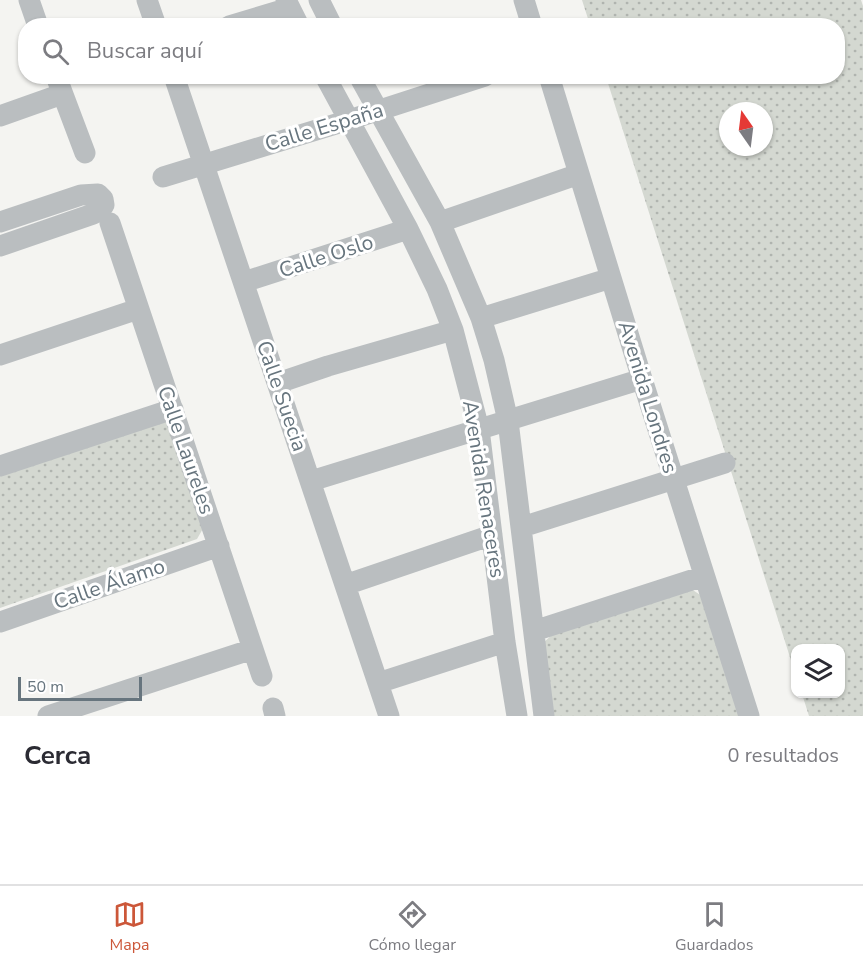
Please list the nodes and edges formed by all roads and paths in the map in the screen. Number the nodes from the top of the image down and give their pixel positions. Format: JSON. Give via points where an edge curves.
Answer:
{"nodes":[{"id":1,"x":29,"y":0,"type":"edge"},
{"id":2,"x":147,"y":0,"type":"edge"},
{"id":3,"x":318,"y":0,"type":"edge"},
{"id":4,"x":524,"y":0,"type":"edge"},
{"id":5,"x":291,"y":11,"type":"edge"},
{"id":6,"x":35,"y":18,"type":"edge"},
{"id":7,"x":153,"y":18,"type":"edge"},
{"id":8,"x":262,"y":18,"type":"edge"},
{"id":9,"x":328,"y":18,"type":"edge"},
{"id":10,"x":530,"y":18,"type":"edge"},
{"id":11,"x":177,"y":84,"type":"edge"},
{"id":12,"x":330,"y":84,"type":"edge"},
{"id":13,"x":363,"y":84,"type":"edge"},
{"id":14,"x":461,"y":84,"type":"edge"},
{"id":15,"x":551,"y":84,"type":"edge"},
{"id":16,"x":59,"y":85,"type":"edge"},
{"id":17,"x":378,"y":111,"type":"junction"},
{"id":18,"x":0,"y":116,"type":"edge"},
{"id":19,"x":349,"y":120,"type":"junction"},
{"id":20,"x":85,"y":153,"type":"dead end"},
{"id":21,"x":203,"y":165,"type":"junction"},
{"id":22,"x":579,"y":174,"type":"junction"},
{"id":23,"x":164,"y":177,"type":"dead end"},
{"id":24,"x":0,"y":222,"type":"edge"},
{"id":25,"x":440,"y":222,"type":"junction"},
{"id":26,"x":110,"y":224,"type":"dead end"},
{"id":27,"x":408,"y":229,"type":"junction"},
{"id":28,"x":0,"y":246,"type":"edge"},
{"id":29,"x":611,"y":278,"type":"junction"},
{"id":30,"x":244,"y":282,"type":"junction"},
{"id":31,"x":138,"y":309,"type":"junction"},
{"id":32,"x":481,"y":318,"type":"junction"},
{"id":33,"x":453,"y":330,"type":"junction"},
{"id":34,"x":0,"y":354,"type":"edge"},
{"id":35,"x":642,"y":379,"type":"junction"},
{"id":36,"x":278,"y":383,"type":"junction"},
{"id":37,"x":173,"y":409,"type":"junction"},
{"id":38,"x":508,"y":421,"type":"junction"},
{"id":39,"x":479,"y":429,"type":"junction"},
{"id":40,"x":725,"y":464,"type":"dead end"},
{"id":41,"x":0,"y":466,"type":"edge"},
{"id":42,"x":674,"y":479,"type":"junction"},
{"id":43,"x":311,"y":482,"type":"junction"},
{"id":44,"x":522,"y":527,"type":"junction"},
{"id":45,"x":492,"y":535,"type":"junction"},
{"id":46,"x":219,"y":546,"type":"junction"},
{"id":47,"x":704,"y":576,"type":"junction"},
{"id":48,"x":345,"y":585,"type":"junction"},
{"id":49,"x":0,"y":622,"type":"edge"},
{"id":50,"x":534,"y":631,"type":"junction"},
{"id":51,"x":505,"y":642,"type":"junction"},
{"id":52,"x":252,"y":649,"type":"junction"},
{"id":53,"x":262,"y":676,"type":"dead end"},
{"id":54,"x":378,"y":683,"type":"junction"},
{"id":55,"x":48,"y":716,"type":"edge"},
{"id":56,"x":389,"y":716,"type":"edge"},
{"id":57,"x":517,"y":716,"type":"edge"},
{"id":58,"x":544,"y":716,"type":"edge"},
{"id":59,"x":749,"y":716,"type":"edge"}],
"edges":[{"from":1,"to":6,"type":"street"},
{"from":2,"to":7,"type":"street"},
{"from":3,"to":9,"type":"street"},
{"from":4,"to":10,"type":"street"},
{"from":5,"to":8,"type":"street"},
{"from":11,"to":21,"type":"street","name":"Calle Suecia"},
{"from":12,"to":19,"type":"street","name":"Avenida Renaceres"},
{"from":13,"to":17,"type":"street","name":"Avenida Renaceres"},
{"from":14,"to":17,"type":"street","name":"Calle España"},
{"from":15,"to":22,"type":"street","name":"Avenida Londres"},
{"from":16,"to":18,"type":"street"},
{"from":16,"to":20,"type":"street"},
{"from":17,"to":19,"type":"street","name":"Calle España"},
{"from":17,"to":25,"type":"street","name":"Avenida Renaceres"},
{"from":19,"to":21,"type":"street","name":"Calle España"},
{"from":19,"to":27,"type":"street","name":"Avenida Renaceres"},
{"from":21,"to":23,"type":"street","name":"Calle España"},
{"from":21,"to":30,"type":"street","name":"Calle Suecia"},
{"from":22,"to":25,"type":"street"},
{"from":22,"to":29,"type":"street","name":"Avenida Londres"},
{"from":24,"to":28,"type":"street","via":[[81,195],[98,194],[103,199],[104,205],[93,214]]},
{"from":25,"to":32,"type":"street","name":"Avenida Renaceres"},
{"from":26,"to":31,"type":"street","name":"Calle Laureles"},
{"from":27,"to":30,"type":"street","name":"Calle Oslo"},
{"from":27,"to":33,"type":"street","name":"Avenida Renaceres"},
{"from":29,"to":32,"type":"street"},
{"from":29,"to":35,"type":"street","name":"Avenida Londres"},
{"from":30,"to":36,"type":"street","name":"Calle Suecia"},
{"from":31,"to":34,"type":"street"},
{"from":31,"to":37,"type":"street","name":"Calle Laureles"},
{"from":32,"to":38,"type":"street","name":"Avenida Renaceres"},
{"from":33,"to":36,"type":"street"},
{"from":33,"to":39,"type":"street","name":"Avenida Renaceres"},
{"from":35,"to":38,"type":"street"},
{"from":35,"to":42,"type":"street","name":"Avenida Londres"},
{"from":36,"to":43,"type":"street","name":"Calle Suecia"},
{"from":37,"to":41,"type":"street"},
{"from":37,"to":46,"type":"street","name":"Calle Laureles"},
{"from":38,"to":39,"type":"street"},
{"from":38,"to":44,"type":"street","name":"Avenida Renaceres"},
{"from":39,"to":43,"type":"street"},
{"from":39,"to":45,"type":"street","name":"Avenida Renaceres"},
{"from":40,"to":42,"type":"street"},
{"from":42,"to":44,"type":"street"},
{"from":42,"to":47,"type":"street","name":"Avenida Londres"},
{"from":43,"to":48,"type":"street","name":"Calle Suecia"},
{"from":44,"to":50,"type":"street","name":"Avenida Renaceres"},
{"from":45,"to":48,"type":"street"},
{"from":45,"to":51,"type":"street","name":"Avenida Renaceres"},
{"from":46,"to":49,"type":"street","name":"Calle Álamo"},
{"from":46,"to":52,"type":"street","name":"Calle Laureles"},
{"from":47,"to":50,"type":"street"},
{"from":47,"to":59,"type":"street","name":"Avenida Londres"},
{"from":48,"to":54,"type":"street","name":"Calle Suecia"},
{"from":50,"to":58,"type":"street","name":"Avenida Renaceres"},
{"from":51,"to":54,"type":"street"},
{"from":51,"to":57,"type":"street","name":"Avenida Renaceres"},
{"from":52,"to":53,"type":"street","name":"Calle Laureles"},
{"from":52,"to":55,"type":"street"},
{"from":54,"to":56,"type":"street","name":"Calle Suecia"}]}
